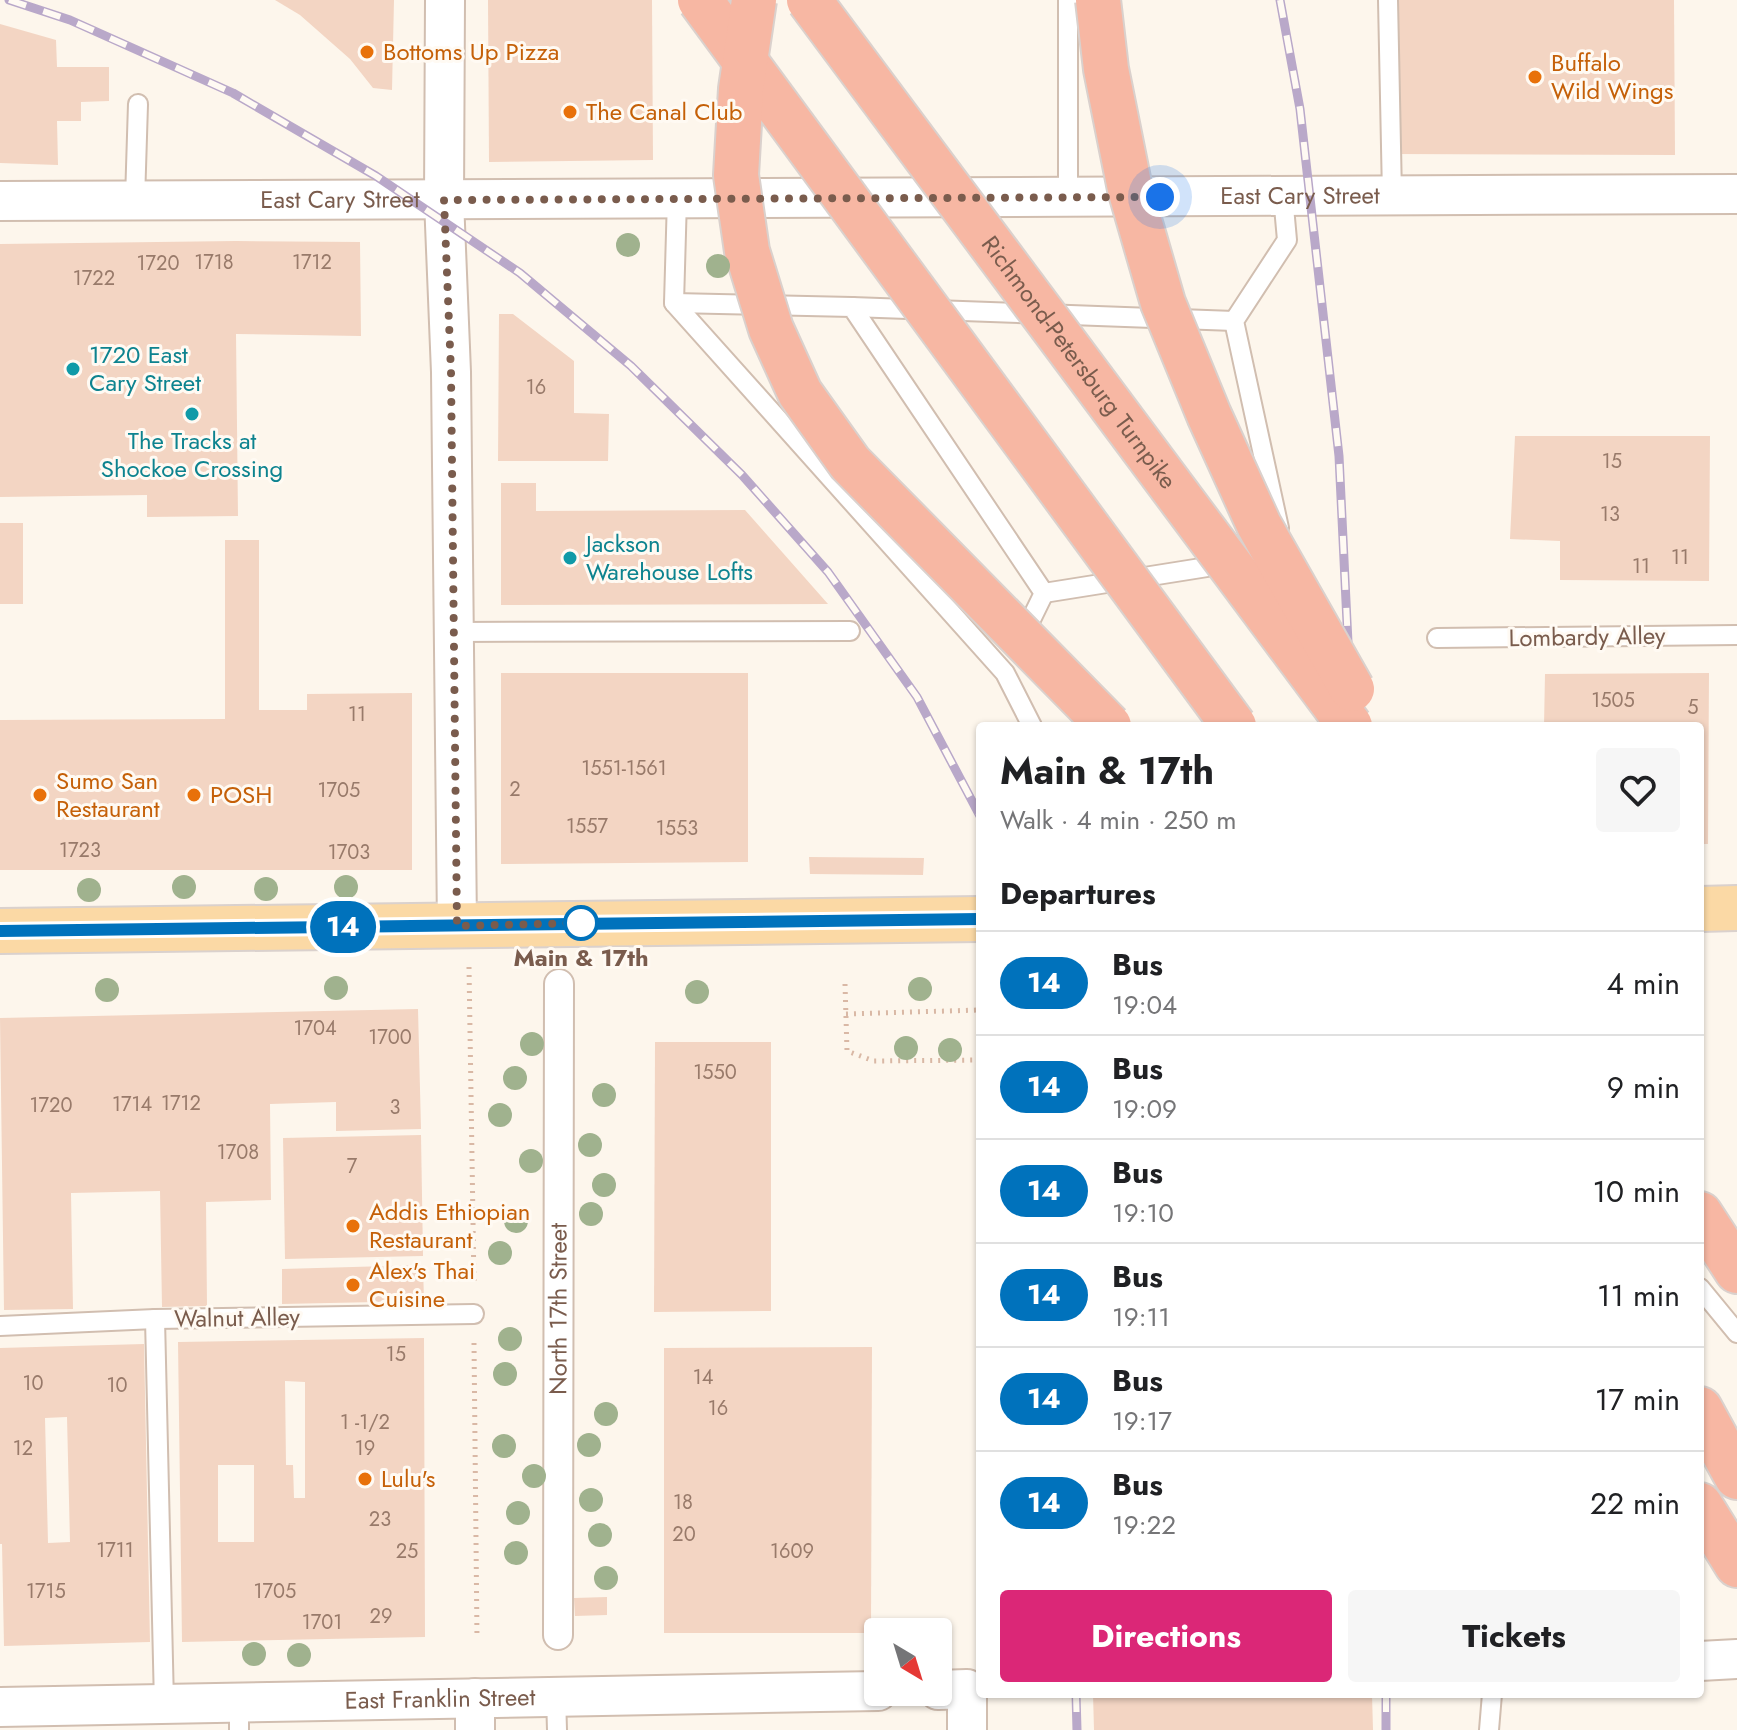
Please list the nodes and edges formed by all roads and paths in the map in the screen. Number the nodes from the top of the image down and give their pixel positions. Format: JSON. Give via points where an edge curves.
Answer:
{"nodes":[{"id":1,"x":445,"y":0,"type":"edge"},
{"id":2,"x":700,"y":0,"type":"edge"},
{"id":3,"x":754,"y":0,"type":"edge"},
{"id":4,"x":809,"y":0,"type":"edge"},
{"id":5,"x":1068,"y":0,"type":"edge"},
{"id":6,"x":1098,"y":0,"type":"edge"},
{"id":7,"x":1388,"y":0,"type":"edge"},
{"id":8,"x":138,"y":104,"type":"dead end"},
{"id":9,"x":1737,"y":194,"type":"edge"},
{"id":10,"x":1392,"y":195,"type":"junction"},
{"id":11,"x":1283,"y":196,"type":"junction"},
{"id":12,"x":1068,"y":197,"type":"junction"},
{"id":13,"x":677,"y":198,"type":"junction"},
{"id":14,"x":135,"y":200,"type":"junction"},
{"id":15,"x":444,"y":200,"type":"junction"},
{"id":16,"x":0,"y":201,"type":"edge"},
{"id":17,"x":674,"y":303,"type":"junction"},
{"id":18,"x":852,"y":307,"type":"junction"},
{"id":19,"x":1234,"y":321,"type":"junction"},
{"id":20,"x":1044,"y":593,"type":"junction"},
{"id":21,"x":850,"y":631,"type":"dead end"},
{"id":22,"x":454,"y":632,"type":"junction"},
{"id":23,"x":1737,"y":635,"type":"edge"},
{"id":24,"x":1437,"y":638,"type":"dead end"},
{"id":25,"x":1005,"y":673,"type":"junction"},
{"id":26,"x":1030,"y":722,"type":"edge"},
{"id":27,"x":1105,"y":722,"type":"edge"},
{"id":28,"x":1231,"y":722,"type":"edge"},
{"id":29,"x":1347,"y":722,"type":"edge"},
{"id":30,"x":1371,"y":722,"type":"edge"},
{"id":31,"x":1737,"y":908,"type":"edge"},
{"id":32,"x":1704,"y":909,"type":"edge"},
{"id":33,"x":976,"y":919,"type":"edge"},
{"id":34,"x":457,"y":926,"type":"junction"},
{"id":35,"x":0,"y":931,"type":"edge"},
{"id":36,"x":559,"y":984,"type":"dead end"},
{"id":37,"x":845,"y":984,"type":"dead end"},
{"id":38,"x":976,"y":1010,"type":"edge"},
{"id":39,"x":846,"y":1014,"type":"junction"},
{"id":40,"x":976,"y":1060,"type":"edge"},
{"id":41,"x":1704,"y":1220,"type":"edge"},
{"id":42,"x":1737,"y":1271,"type":"edge"},
{"id":43,"x":1704,"y":1293,"type":"edge"},
{"id":44,"x":474,"y":1314,"type":"dead end"},
{"id":45,"x":155,"y":1319,"type":"junction"},
{"id":46,"x":0,"y":1326,"type":"edge"},
{"id":47,"x":1737,"y":1333,"type":"edge"},
{"id":48,"x":1704,"y":1416,"type":"edge"},
{"id":49,"x":1737,"y":1477,"type":"edge"},
{"id":50,"x":1704,"y":1511,"type":"edge"},
{"id":51,"x":1737,"y":1565,"type":"edge"},
{"id":52,"x":558,"y":1635,"type":"dead end"},
{"id":53,"x":1737,"y":1659,"type":"edge"},
{"id":54,"x":1704,"y":1661,"type":"edge"},
{"id":55,"x":962,"y":1689,"type":"edge"},
{"id":56,"x":864,"y":1692,"type":"edge"},
{"id":57,"x":1492,"y":1698,"type":"edge"},
{"id":58,"x":164,"y":1704,"type":"junction"},
{"id":59,"x":0,"y":1707,"type":"edge"},
{"id":60,"x":556,"y":1713,"type":"edge"},
{"id":61,"x":475,"y":1714,"type":"edge"},
{"id":62,"x":239,"y":1716,"type":"edge"},
{"id":63,"x":967,"y":1730,"type":"edge"},
{"id":64,"x":1489,"y":1730,"type":"edge"}],
"edges":[{"from":1,"to":15,"type":"street"},
{"from":2,"to":28,"type":"highway","bridge":true},
{"from":3,"to":27,"type":"highway","bridge":true,"via":[[736,175],[747,251],[771,329],[800,393],[850,463]]},
{"from":4,"to":29,"type":"highway","name":"Richmond-Petersburg Turnpike","bridge":true},
{"from":5,"to":12,"type":"lane"},
{"from":6,"to":30,"type":"highway","bridge":true,"via":[[1130,189],[1163,303],[1259,525]]},
{"from":7,"to":10,"type":"lane"},
{"from":8,"to":14,"type":"lane"},
{"from":9,"to":10,"type":"street","name":"East Cary Street"},
{"from":10,"to":11,"type":"street","name":"East Cary Street"},
{"from":11,"to":12,"type":"street","name":"East Cary Street"},
{"from":11,"to":19,"type":"lane","via":[[1287,240]]},
{"from":12,"to":13,"type":"street","name":"East Cary Street"},
{"from":13,"to":15,"type":"street","name":"East Cary Street"},
{"from":13,"to":17,"type":"lane"},
{"from":14,"to":15,"type":"street","name":"East Cary Street"},
{"from":14,"to":16,"type":"street","name":"East Cary Street"},
{"from":15,"to":22,"type":"street"},
{"from":17,"to":18,"type":"lane"},
{"from":17,"to":25,"type":"lane"},
{"from":18,"to":19,"type":"lane"},
{"from":18,"to":20,"type":"lane"},
{"from":19,"to":20,"type":"lane","via":[[1285,554]]},
{"from":20,"to":25,"type":"lane"},
{"from":21,"to":22,"type":"lane"},
{"from":22,"to":34,"type":"street"},
{"from":23,"to":24,"type":"lane","name":"Lombardy Alley"},
{"from":25,"to":26,"type":"lane"},
{"from":31,"to":32,"type":"main road"},
{"from":33,"to":34,"type":"main road"},
{"from":34,"to":35,"type":"main road"},
{"from":36,"to":52,"type":"street","name":"North 17th Street"},
{"from":37,"to":39,"type":"path"},
{"from":38,"to":39,"type":"path"},
{"from":39,"to":40,"type":"path","via":[[847,1051],[874,1061]]},
{"from":41,"to":42,"type":"highway"},
{"from":43,"to":47,"type":"lane"},
{"from":44,"to":45,"type":"lane","name":"Walnut Alley"},
{"from":45,"to":46,"type":"lane","name":"Walnut Alley"},
{"from":45,"to":58,"type":"lane"},
{"from":48,"to":49,"type":"highway"},
{"from":50,"to":51,"type":"highway"},
{"from":53,"to":54,"type":"street"},
{"from":55,"to":63,"type":"street"},
{"from":56,"to":60,"type":"street","name":"East Franklin Street"},
{"from":57,"to":64,"type":"lane"},
{"from":58,"to":59,"type":"street","name":"East Franklin Street"},
{"from":58,"to":62,"type":"street","name":"East Franklin Street"},
{"from":60,"to":61,"type":"street","name":"East Franklin Street"},
{"from":61,"to":62,"type":"street","name":"East Franklin Street"}]}
